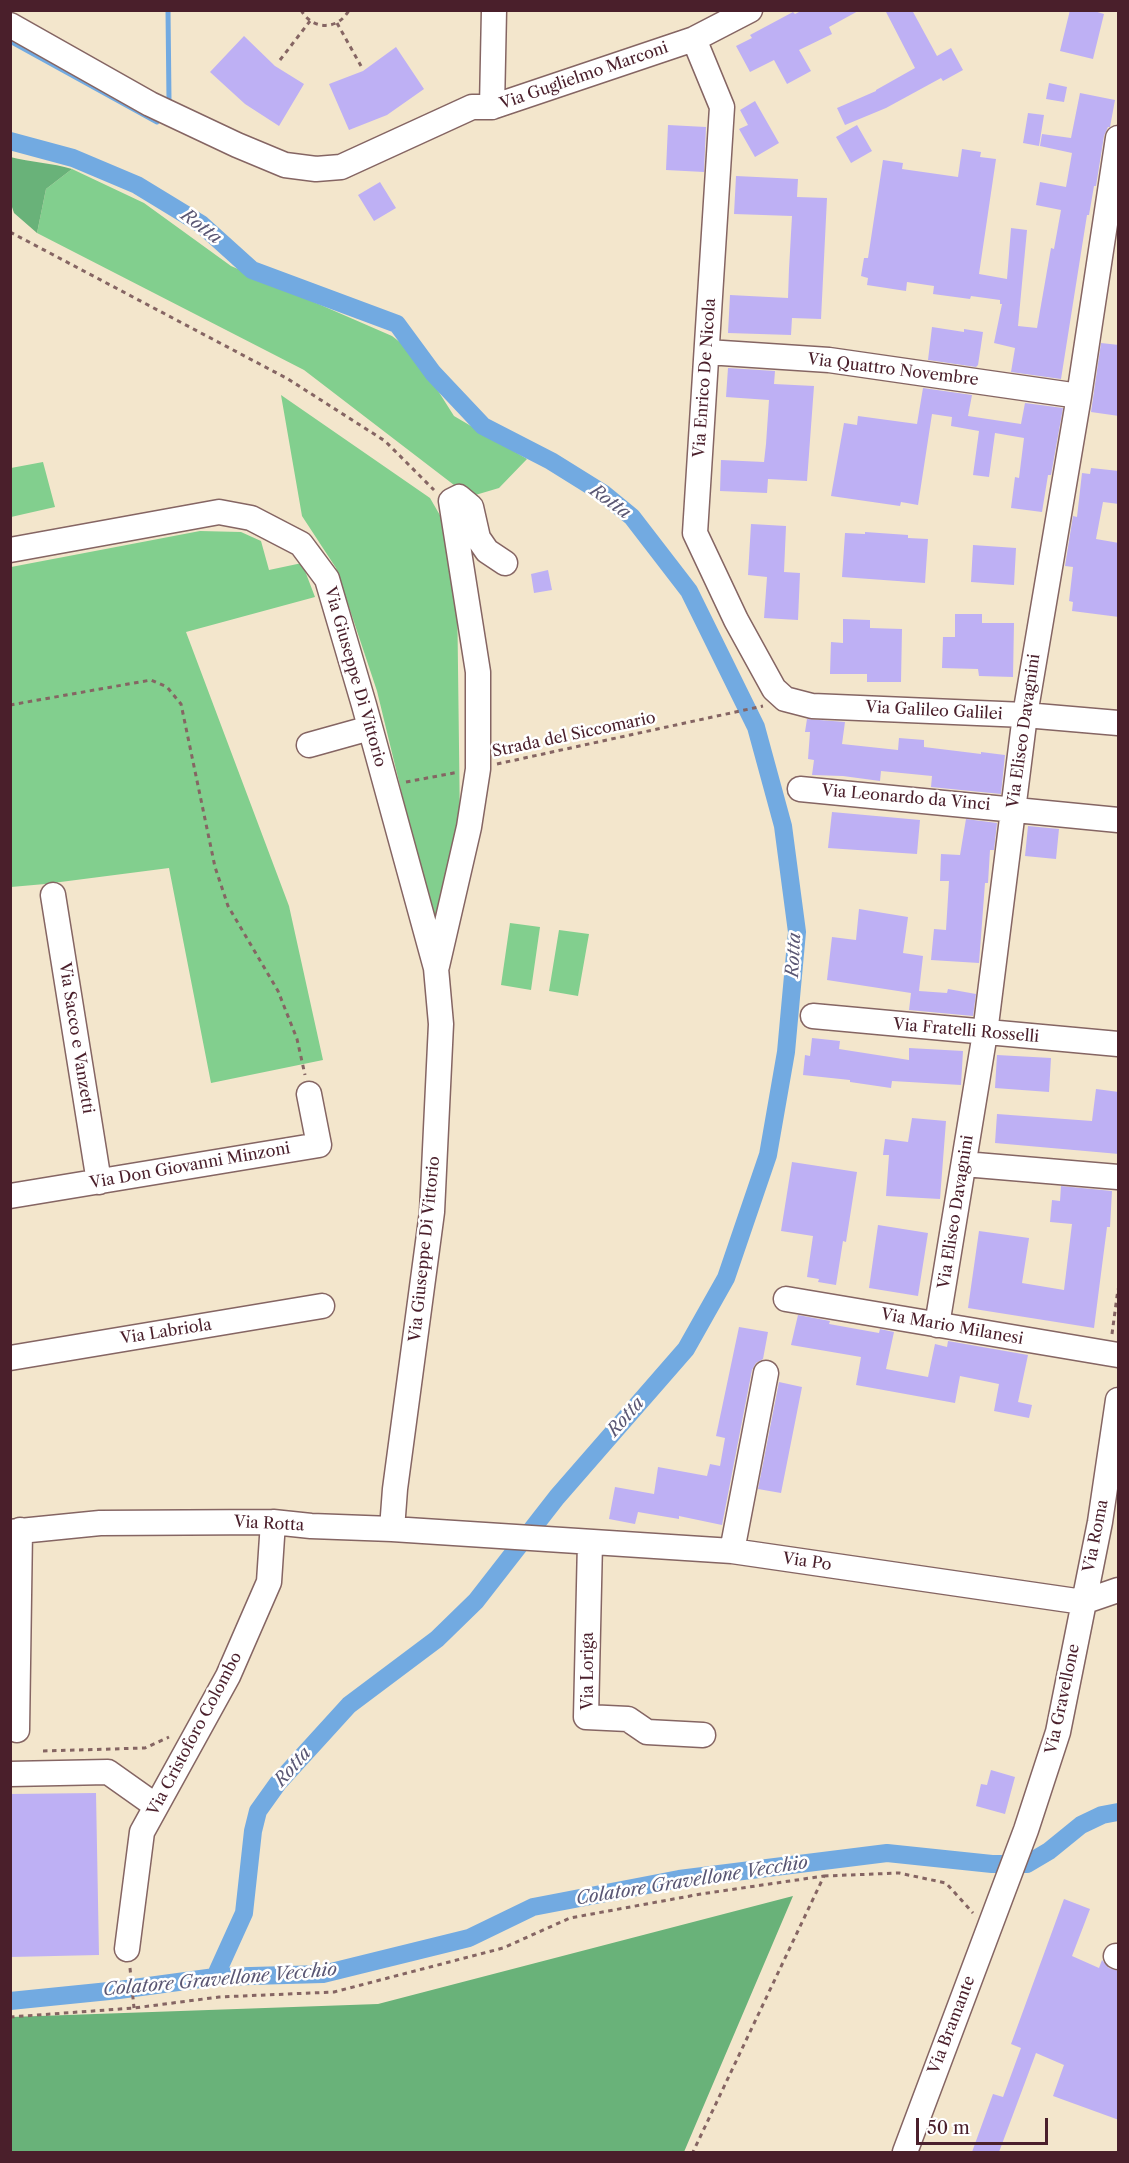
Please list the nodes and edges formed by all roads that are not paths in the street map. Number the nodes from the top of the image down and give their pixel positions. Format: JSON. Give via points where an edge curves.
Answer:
{"nodes":[{"id":1,"x":494,"y":10,"type":"edge"},
{"id":2,"x":750,"y":10,"type":"edge"},
{"id":3,"x":10,"y":25,"type":"edge"},
{"id":4,"x":694,"y":39,"type":"junction"},
{"id":5,"x":492,"y":107,"type":"junction"},
{"id":6,"x":1119,"y":138,"type":"edge"},
{"id":7,"x":707,"y":352,"type":"junction"},
{"id":8,"x":1079,"y":396,"type":"junction"},
{"id":9,"x":10,"y":550,"type":"edge"},
{"id":10,"x":505,"y":564,"type":"dead end"},
{"id":11,"x":776,"y":702,"type":"joint"},
{"id":12,"x":1024,"y":715,"type":"junction"},
{"id":13,"x":1119,"y":723,"type":"edge"},
{"id":14,"x":370,"y":728,"type":"junction"},
{"id":15,"x":309,"y":745,"type":"dead end"},
{"id":16,"x":800,"y":789,"type":"dead end"},
{"id":17,"x":1014,"y":808,"type":"junction"},
{"id":18,"x":1119,"y":820,"type":"edge"},
{"id":19,"x":53,"y":895,"type":"dead end"},
{"id":20,"x":436,"y":968,"type":"junction"},
{"id":21,"x":813,"y":1016,"type":"dead end"},
{"id":22,"x":985,"y":1033,"type":"junction"},
{"id":23,"x":1119,"y":1044,"type":"edge"},
{"id":24,"x":309,"y":1094,"type":"road end"},
{"id":25,"x":964,"y":1164,"type":"junction"},
{"id":26,"x":1119,"y":1177,"type":"edge"},
{"id":27,"x":99,"y":1182,"type":"junction"},
{"id":28,"x":10,"y":1196,"type":"edge"},
{"id":29,"x":786,"y":1299,"type":"dead end"},
{"id":30,"x":322,"y":1306,"type":"dead end"},
{"id":31,"x":937,"y":1325,"type":"junction"},
{"id":32,"x":1119,"y":1355,"type":"edge"},
{"id":33,"x":10,"y":1358,"type":"edge"},
{"id":34,"x":766,"y":1373,"type":"dead end"},
{"id":35,"x":1119,"y":1400,"type":"edge"},
{"id":36,"x":273,"y":1522,"type":"junction"},
{"id":37,"x":392,"y":1529,"type":"junction"},
{"id":38,"x":15,"y":1531,"type":"edge"},
{"id":39,"x":528,"y":1538,"type":"joint"},
{"id":40,"x":590,"y":1542,"type":"junction"},
{"id":41,"x":732,"y":1551,"type":"junction"},
{"id":42,"x":1119,"y":1590,"type":"edge"},
{"id":43,"x":1083,"y":1602,"type":"junction"},
{"id":44,"x":17,"y":1731,"type":"dead end"},
{"id":45,"x":703,"y":1735,"type":"dead end"},
{"id":46,"x":10,"y":1774,"type":"edge"},
{"id":47,"x":156,"y":1806,"type":"junction"},
{"id":48,"x":1000,"y":1898,"type":"joint"},
{"id":49,"x":128,"y":1949,"type":"road end"},
{"id":50,"x":905,"y":2152,"type":"edge"}],
"edges":[{"from":1,"to":5,"type":"street"},
{"from":2,"to":4,"type":"street","name":"Via Guglielmo Marconi"},
{"from":3,"to":5,"type":"street","name":"Via Guglielmo Marconi","via":[[150,104],[285,165],[341,167],[472,107]]},
{"from":4,"to":5,"type":"street","name":"Via Guglielmo Marconi"},
{"from":4,"to":7,"type":"street","name":"Via Enrico De Nicola","via":[[722,107]]},
{"from":6,"to":8,"type":"street","name":"Via Eliseo Davagnini"},
{"from":7,"to":8,"type":"street","name":"Via Quattro Novembre","via":[[829,360]]},
{"from":7,"to":11,"type":"street","name":"Via Enrico De Nicola","via":[[694,533],[774,689]]},
{"from":8,"to":12,"type":"street","name":"Via Eliseo Davagnini"},
{"from":9,"to":14,"type":"street","name":"Via Giuseppe Di Vittorio","via":[[219,512],[251,518],[301,544],[327,579]]},
{"from":10,"to":20,"type":"street","name":"Via Giuseppe Di Vittorio","via":[[477,538],[471,507],[459,497],[452,501],[478,672],[478,769],[469,827]]},
{"from":11,"to":12,"type":"street","name":"Via Galileo Galilei"},
{"from":12,"to":13,"type":"street","name":"Via Galileo Galilei"},
{"from":12,"to":17,"type":"street","name":"Via Eliseo Davagnini"},
{"from":14,"to":15,"type":"street"},
{"from":14,"to":20,"type":"street","name":"Via Giuseppe Di Vittorio"},
{"from":16,"to":17,"type":"street","name":"Via Leonardo da Vinci"},
{"from":17,"to":18,"type":"street","name":"Via Leonardo da Vinci"},
{"from":17,"to":22,"type":"street","name":"Via Eliseo Davagnini"},
{"from":19,"to":27,"type":"street","name":"Via Sacco e Vanzetti"},
{"from":20,"to":37,"type":"street","name":"Via Giuseppe Di Vittorio","via":[[441,1024],[432,1212]]},
{"from":21,"to":22,"type":"street","name":"Via Fratelli Rosselli"},
{"from":22,"to":23,"type":"street","name":"Via Fratelli Rosselli"},
{"from":22,"to":25,"type":"street","name":"Via Eliseo Davagnini"},
{"from":24,"to":27,"type":"street","name":"Via Don Giovanni Minzoni","via":[[319,1144]]},
{"from":25,"to":26,"type":"street"},
{"from":25,"to":31,"type":"street","name":"Via Eliseo Davagnini"},
{"from":27,"to":28,"type":"street","name":"Via Don Giovanni Minzoni"},
{"from":29,"to":31,"type":"street","name":"Via Mario Milanesi"},
{"from":30,"to":33,"type":"street","name":"Via Labriola"},
{"from":31,"to":32,"type":"street","name":"Via Mario Milanesi"},
{"from":34,"to":41,"type":"street"},
{"from":35,"to":43,"type":"street","name":"Via Roma"},
{"from":36,"to":37,"type":"street","name":"Via Rotta"},
{"from":36,"to":38,"type":"street","name":"Via Rotta","via":[[100,1523]]},
{"from":36,"to":47,"type":"street","name":"Via Cristoforo Colombo","via":[[269,1582],[228,1676]]},
{"from":37,"to":39,"type":"street","name":"Via Rotta"},
{"from":38,"to":44,"type":"street"},
{"from":39,"to":40,"type":"street","name":"Via Po"},
{"from":40,"to":41,"type":"street","name":"Via Po"},
{"from":40,"to":45,"type":"street","name":"Via Loriga","via":[[586,1717],[628,1719],[646,1732]]},
{"from":41,"to":43,"type":"street","name":"Via Po"},
{"from":42,"to":43,"type":"street"},
{"from":43,"to":48,"type":"street","name":"Via Gravellone","via":[[1058,1732]]},
{"from":46,"to":47,"type":"street","via":[[108,1772]]},
{"from":47,"to":49,"type":"street","name":"Via Cristoforo Colombo","via":[[142,1832]]},
{"from":48,"to":50,"type":"street","name":"Via Bramante"}]}
